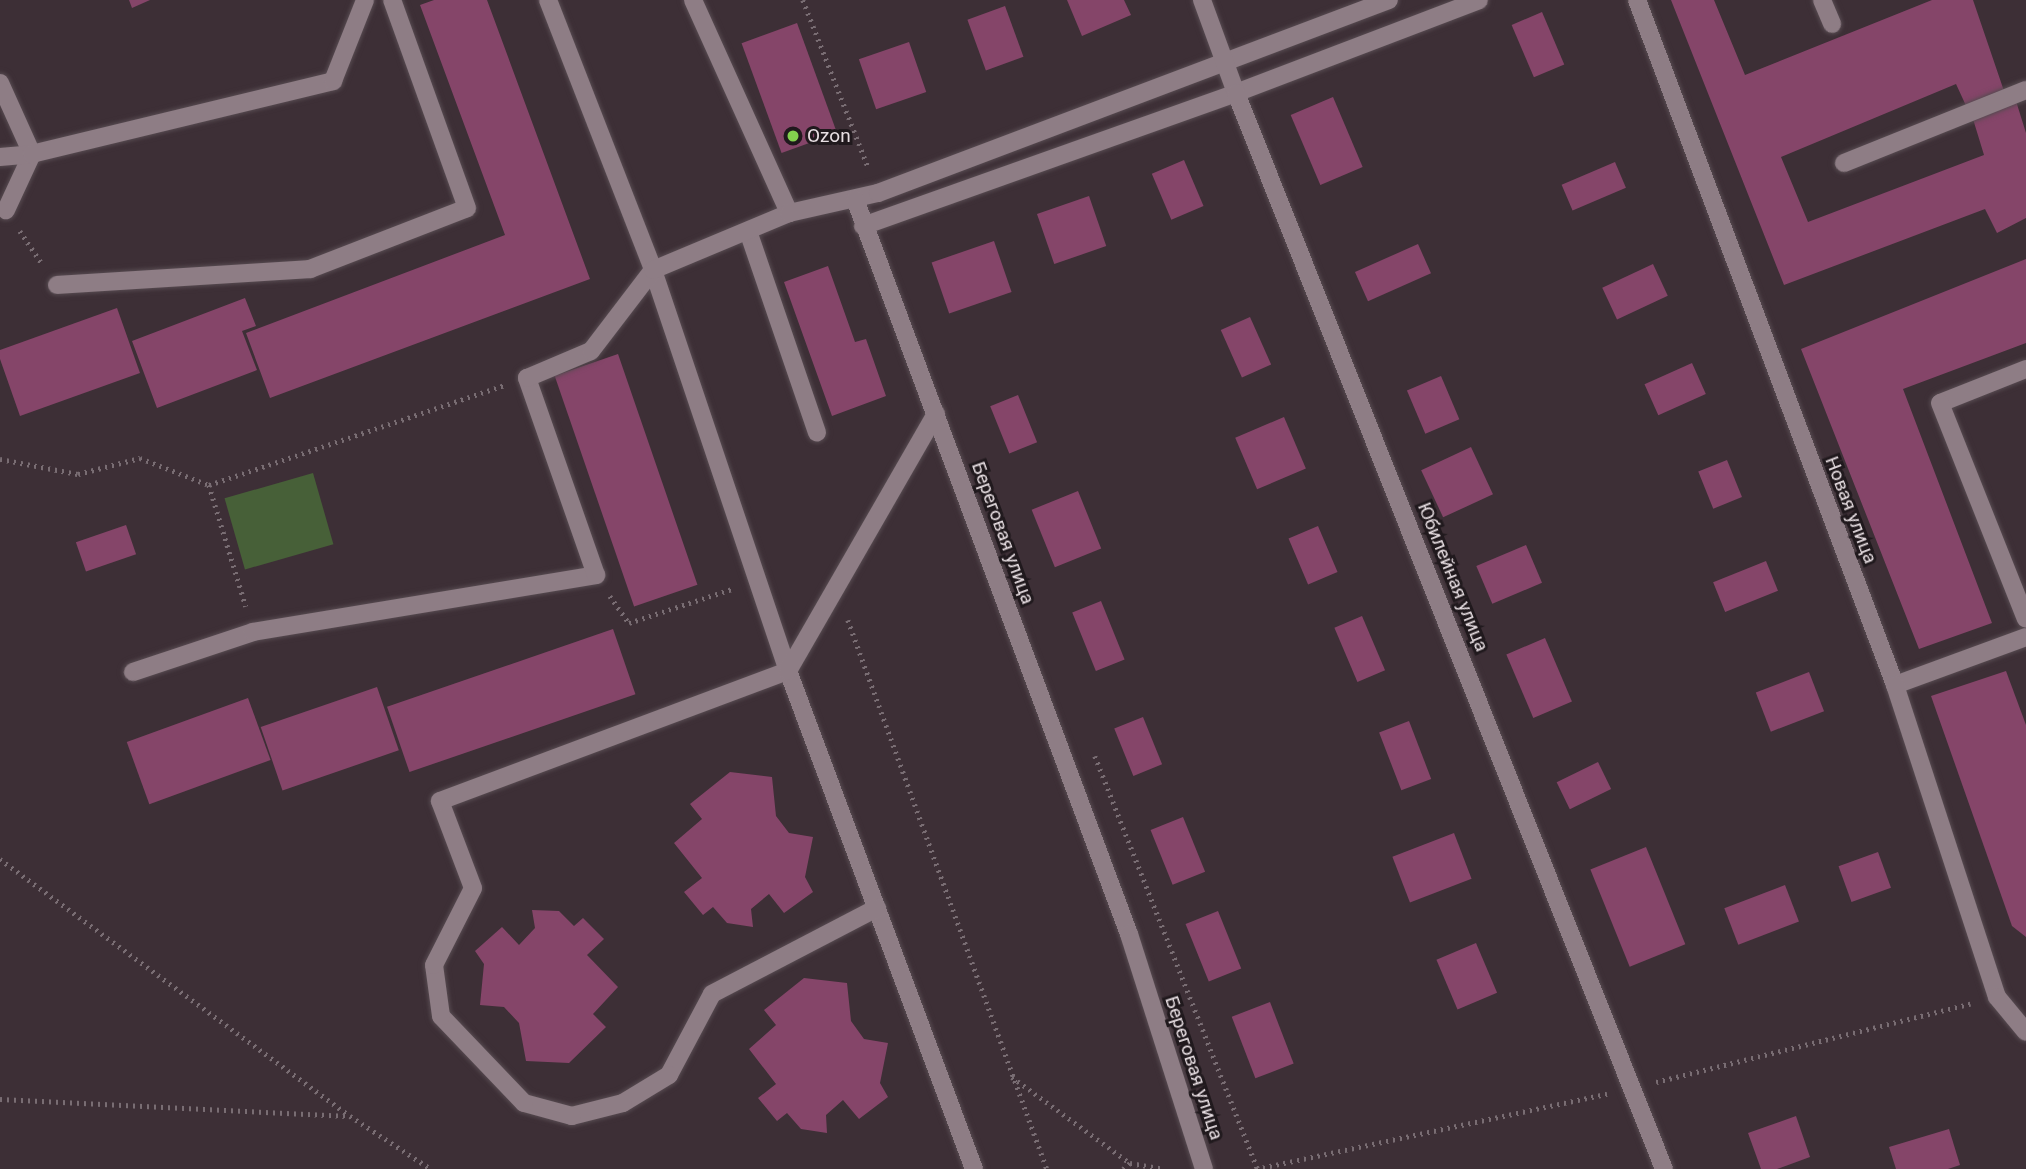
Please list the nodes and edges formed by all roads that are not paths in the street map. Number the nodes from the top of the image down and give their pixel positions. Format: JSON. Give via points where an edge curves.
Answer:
{"nodes":[{"id":1,"x":365,"y":0,"type":"edge"},
{"id":2,"x":393,"y":0,"type":"edge"},
{"id":3,"x":548,"y":0,"type":"edge"},
{"id":4,"x":693,"y":0,"type":"edge"},
{"id":5,"x":1202,"y":0,"type":"edge"},
{"id":6,"x":1389,"y":0,"type":"edge"},
{"id":7,"x":1479,"y":0,"type":"edge"},
{"id":8,"x":1637,"y":0,"type":"edge"},
{"id":9,"x":1822,"y":0,"type":"edge"},
{"id":10,"x":1832,"y":24,"type":"dead end"},
{"id":11,"x":1226,"y":62,"type":"junction"},
{"id":12,"x":0,"y":83,"type":"edge"},
{"id":13,"x":2026,"y":90,"type":"edge"},
{"id":14,"x":1236,"y":93,"type":"junction"},
{"id":15,"x":32,"y":154,"type":"junction"},
{"id":16,"x":0,"y":157,"type":"edge"},
{"id":17,"x":1844,"y":163,"type":"dead end"},
{"id":18,"x":855,"y":199,"type":"junction"},
{"id":19,"x":6,"y":210,"type":"road end"},
{"id":20,"x":789,"y":213,"type":"junction"},
{"id":21,"x":863,"y":226,"type":"junction"},
{"id":22,"x":748,"y":231,"type":"junction"},
{"id":23,"x":653,"y":270,"type":"junction"},
{"id":24,"x":57,"y":285,"type":"road end"},
{"id":25,"x":2026,"y":369,"type":"edge"},
{"id":26,"x":936,"y":414,"type":"junction"},
{"id":27,"x":817,"y":432,"type":"dead end"},
{"id":28,"x":2026,"y":620,"type":"edge"},
{"id":29,"x":2026,"y":637,"type":"edge"},
{"id":30,"x":788,"y":671,"type":"junction"},
{"id":31,"x":133,"y":672,"type":"dead end"},
{"id":32,"x":1895,"y":685,"type":"junction"},
{"id":33,"x":877,"y":908,"type":"junction"},
{"id":34,"x":2026,"y":1031,"type":"edge"},
{"id":35,"x":974,"y":1169,"type":"edge"},
{"id":36,"x":1204,"y":1169,"type":"edge"},
{"id":37,"x":1664,"y":1169,"type":"edge"}],
"edges":[{"from":1,"to":15,"type":"street","via":[[333,81]]},
{"from":2,"to":24,"type":"street","via":[[467,208],[310,269]]},
{"from":3,"to":23,"type":"street"},
{"from":4,"to":20,"type":"street"},
{"from":5,"to":11,"type":"street","name":"Юбилейная улица"},
{"from":6,"to":11,"type":"street"},
{"from":7,"to":14,"type":"street"},
{"from":8,"to":32,"type":"street","name":"Новая улица"},
{"from":9,"to":10,"type":"street"},
{"from":11,"to":14,"type":"street","name":"Юбилейная улица"},
{"from":11,"to":18,"type":"street"},
{"from":12,"to":15,"type":"street"},
{"from":13,"to":17,"type":"street"},
{"from":14,"to":21,"type":"street"},
{"from":14,"to":37,"type":"street","name":"Юбилейная улица"},
{"from":15,"to":16,"type":"street"},
{"from":15,"to":19,"type":"street"},
{"from":18,"to":20,"type":"street"},
{"from":18,"to":21,"type":"street","name":"Береговая улица"},
{"from":20,"to":22,"type":"street"},
{"from":21,"to":26,"type":"street","name":"Береговая улица"},
{"from":22,"to":23,"type":"street"},
{"from":22,"to":27,"type":"street"},
{"from":23,"to":30,"type":"street"},
{"from":23,"to":31,"type":"street","via":[[592,351],[527,378],[596,575],[253,632]]},
{"from":25,"to":28,"type":"street","via":[[1940,403]]},
{"from":26,"to":30,"type":"street"},
{"from":26,"to":36,"type":"street","name":"Береговая улица","via":[[1129,933]]},
{"from":29,"to":32,"type":"street"},
{"from":30,"to":33,"type":"street"},
{"from":30,"to":33,"type":"street","via":[[440,801],[473,888],[434,965],[441,1016],[524,1102],[572,1116],[623,1103],[669,1075],[712,994]]},
{"from":32,"to":34,"type":"street","name":"Новая улица","via":[[1997,998]]},
{"from":33,"to":35,"type":"street"}]}
